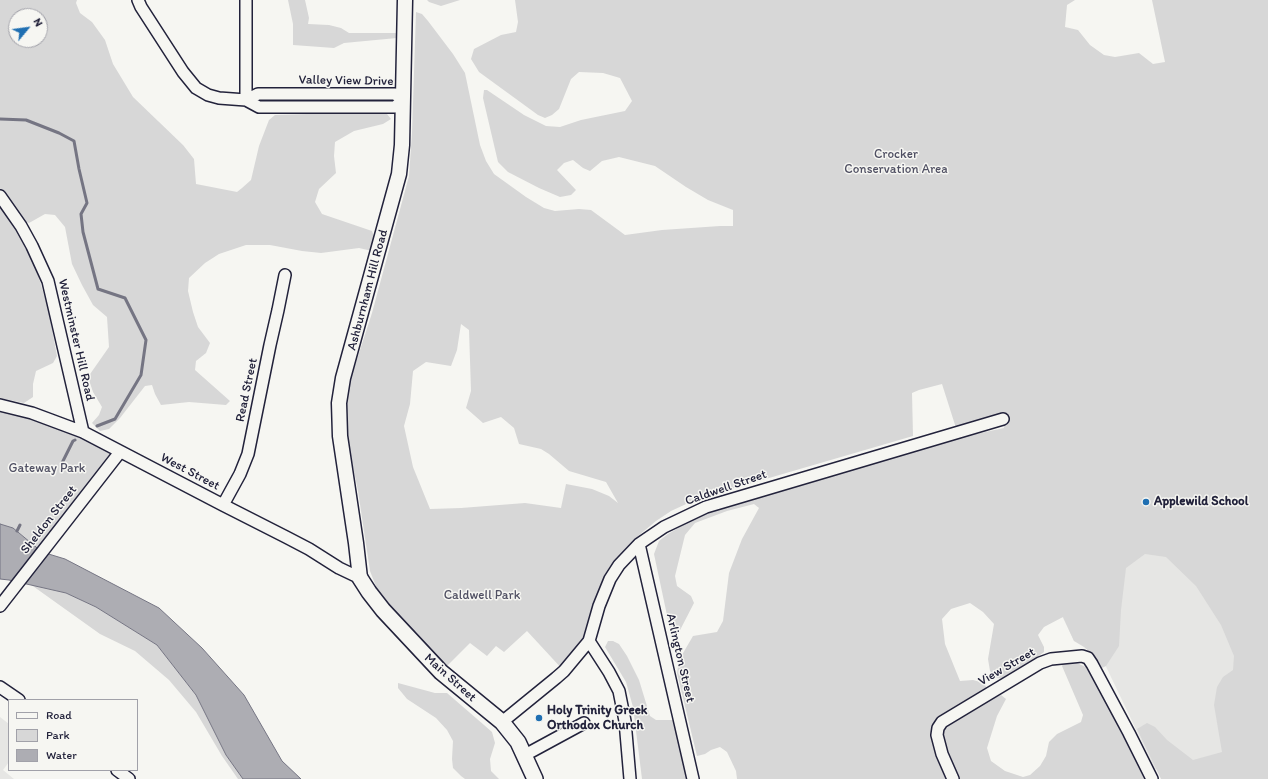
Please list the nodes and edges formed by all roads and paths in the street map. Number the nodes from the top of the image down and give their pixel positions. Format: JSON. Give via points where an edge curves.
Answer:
{"nodes":[{"id":1,"x":138,"y":0,"type":"edge"},
{"id":2,"x":246,"y":0,"type":"edge"},
{"id":3,"x":405,"y":0,"type":"edge"},
{"id":4,"x":246,"y":100,"type":"junction"},
{"id":5,"x":403,"y":100,"type":"junction"},
{"id":6,"x":0,"y":196,"type":"edge"},
{"id":7,"x":285,"y":275,"type":"dead end"},
{"id":8,"x":0,"y":405,"type":"edge"},
{"id":9,"x":1003,"y":419,"type":"dead end"},
{"id":10,"x":83,"y":432,"type":"junction"},
{"id":11,"x":120,"y":452,"type":"junction"},
{"id":12,"x":223,"y":505,"type":"junction"},
{"id":13,"x":640,"y":544,"type":"junction"},
{"id":14,"x":360,"y":578,"type":"junction"},
{"id":15,"x":0,"y":606,"type":"edge"},
{"id":16,"x":589,"y":641,"type":"junction"},
{"id":17,"x":0,"y":687,"type":"edge"},
{"id":18,"x":18,"y":699,"type":"edge"},
{"id":19,"x":502,"y":722,"type":"junction"},
{"id":20,"x":584,"y":722,"type":"dead end"},
{"id":21,"x":525,"y":755,"type":"junction"},
{"id":22,"x":118,"y":771,"type":"edge"},
{"id":23,"x":130,"y":779,"type":"edge"},
{"id":24,"x":535,"y":779,"type":"edge"},
{"id":25,"x":630,"y":779,"type":"edge"},
{"id":26,"x":693,"y":779,"type":"edge"},
{"id":27,"x":952,"y":779,"type":"edge"},
{"id":28,"x":1152,"y":779,"type":"edge"}],
"edges":[{"from":1,"to":4,"type":"street","name":"Valley View Drive","via":[[183,72],[196,88],[213,97]]},
{"from":2,"to":4,"type":"street"},
{"from":3,"to":5,"type":"street","name":"Ashburnham Hill Road"},
{"from":4,"to":5,"type":"street","name":"Valley View Drive","via":[[258,107],[395,107]]},
{"from":5,"to":14,"type":"street","name":"Ashburnham Hill Road","via":[[402,145],[398,174],[343,378],[339,403],[340,436]]},
{"from":6,"to":10,"type":"street","name":"Westminster Hill Road","via":[[21,226],[48,281]]},
{"from":7,"to":12,"type":"street","name":"Read Street","via":[[248,454]]},
{"from":8,"to":10,"type":"street","name":"West Street","via":[[32,413]]},
{"from":9,"to":13,"type":"street","name":"Caldwell Street","via":[[706,507],[664,528]]},
{"from":10,"to":11,"type":"street","name":"West Street"},
{"from":11,"to":12,"type":"street","name":"West Street"},
{"from":11,"to":15,"type":"street","name":"Sheldon Street"},
{"from":12,"to":14,"type":"street","name":"West Street"},
{"from":13,"to":16,"type":"street","name":"Caldwell Street","via":[[619,565],[610,579]]},
{"from":13,"to":26,"type":"street","name":"Arlington Street"},
{"from":14,"to":19,"type":"main road","name":"Main Street","via":[[383,610],[441,672]]},
{"from":16,"to":19,"type":"street","name":"Caldwell Street","via":[[560,674]]},
{"from":16,"to":25,"type":"street","via":[[619,691],[625,720]]},
{"from":17,"to":18,"type":"street"},
{"from":19,"to":21,"type":"main road","name":"Main Street"},
{"from":20,"to":21,"type":"street"},
{"from":21,"to":24,"type":"main road","name":"Main Street"},
{"from":22,"to":23,"type":"street"},
{"from":27,"to":28,"type":"street","name":"View Street","via":[[937,735],[942,722],[1040,663],[1050,659],[1078,656],[1088,658],[1092,664]]}]}
